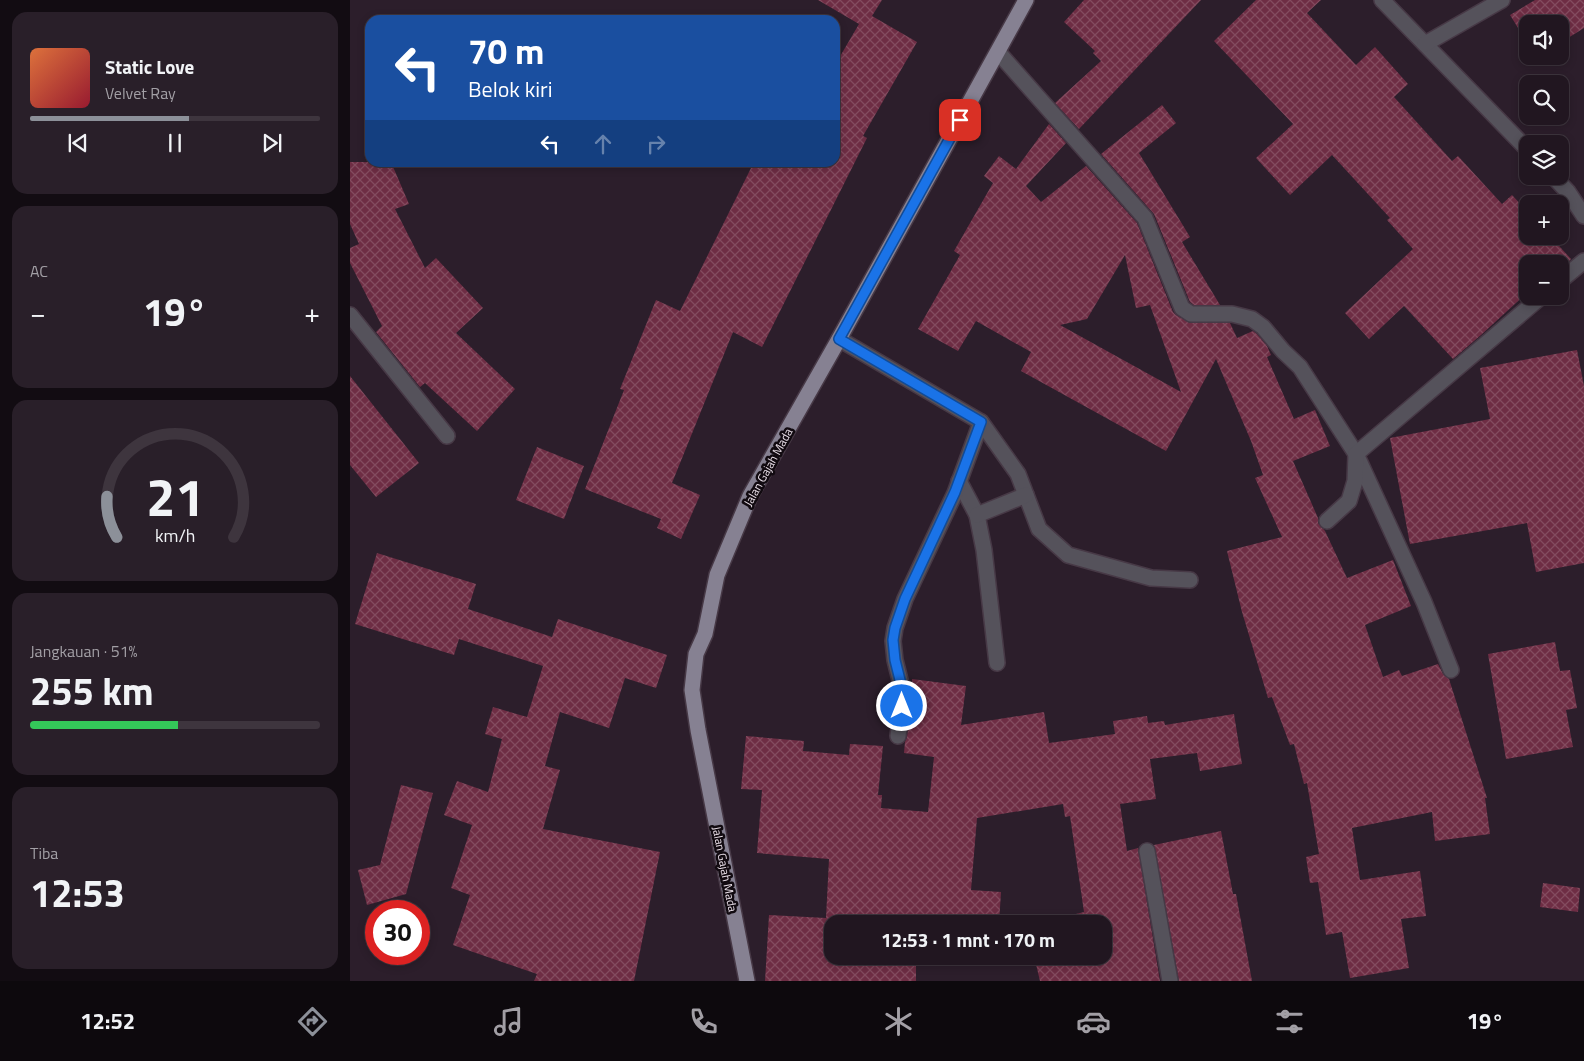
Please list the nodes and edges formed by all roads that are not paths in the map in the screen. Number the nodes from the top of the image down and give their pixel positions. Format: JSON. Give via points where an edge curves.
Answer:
{"nodes":[{"id":1,"x":1026,"y":0,"type":"edge"},
{"id":2,"x":1382,"y":0,"type":"edge"},
{"id":3,"x":1502,"y":0,"type":"edge"},
{"id":4,"x":1425,"y":44,"type":"junction"},
{"id":5,"x":998,"y":52,"type":"junction"},
{"id":6,"x":1519,"y":141,"type":"edge"},
{"id":7,"x":1561,"y":185,"type":"edge"},
{"id":8,"x":1584,"y":216,"type":"edge"},
{"id":9,"x":1584,"y":261,"type":"edge"},
{"id":10,"x":1569,"y":274,"type":"edge"},
{"id":11,"x":1531,"y":305,"type":"edge"},
{"id":12,"x":350,"y":315,"type":"edge"},
{"id":13,"x":839,"y":339,"type":"junction"},
{"id":14,"x":981,"y":422,"type":"junction"},
{"id":15,"x":447,"y":436,"type":"dead end"},
{"id":16,"x":1356,"y":454,"type":"junction"},
{"id":17,"x":959,"y":482,"type":"junction"},
{"id":18,"x":1026,"y":495,"type":"junction"},
{"id":19,"x":977,"y":515,"type":"junction"},
{"id":20,"x":1327,"y":521,"type":"dead end"},
{"id":21,"x":1190,"y":580,"type":"dead end"},
{"id":22,"x":997,"y":663,"type":"dead end"},
{"id":23,"x":1451,"y":670,"type":"dead end"},
{"id":24,"x":898,"y":736,"type":"dead end"},
{"id":25,"x":1148,"y":851,"type":"dead end"},
{"id":26,"x":747,"y":981,"type":"edge"},
{"id":27,"x":1170,"y":981,"type":"edge"}],
"edges":[{"from":1,"to":5,"type":"main road","name":"Jalan Gajah Mada"},
{"from":2,"to":4,"type":"street"},
{"from":3,"to":4,"type":"street"},
{"from":4,"to":6,"type":"street"},
{"from":5,"to":13,"type":"main road","name":"Jalan Gajah Mada"},
{"from":5,"to":16,"type":"street","via":[[1145,218],[1182,308],[1192,314],[1232,314],[1252,319],[1263,328],[1300,366]]},
{"from":7,"to":8,"type":"street"},
{"from":9,"to":10,"type":"street"},
{"from":11,"to":16,"type":"street"},
{"from":12,"to":15,"type":"street"},
{"from":13,"to":14,"type":"street"},
{"from":13,"to":26,"type":"main road","name":"Jalan Gajah Mada","via":[[750,496],[717,575],[705,634],[696,654],[692,690],[698,730]]},
{"from":14,"to":17,"type":"street"},
{"from":14,"to":18,"type":"street","via":[[1018,474]]},
{"from":16,"to":20,"type":"street","via":[[1355,481],[1349,502]]},
{"from":16,"to":23,"type":"street","via":[[1424,602]]},
{"from":17,"to":19,"type":"street"},
{"from":17,"to":24,"type":"street","via":[[895,628],[895,660],[903,692]]},
{"from":18,"to":19,"type":"street"},
{"from":18,"to":21,"type":"street","via":[[1039,529],[1068,555],[1150,578]]},
{"from":19,"to":22,"type":"street"},
{"from":25,"to":27,"type":"street"}]}
